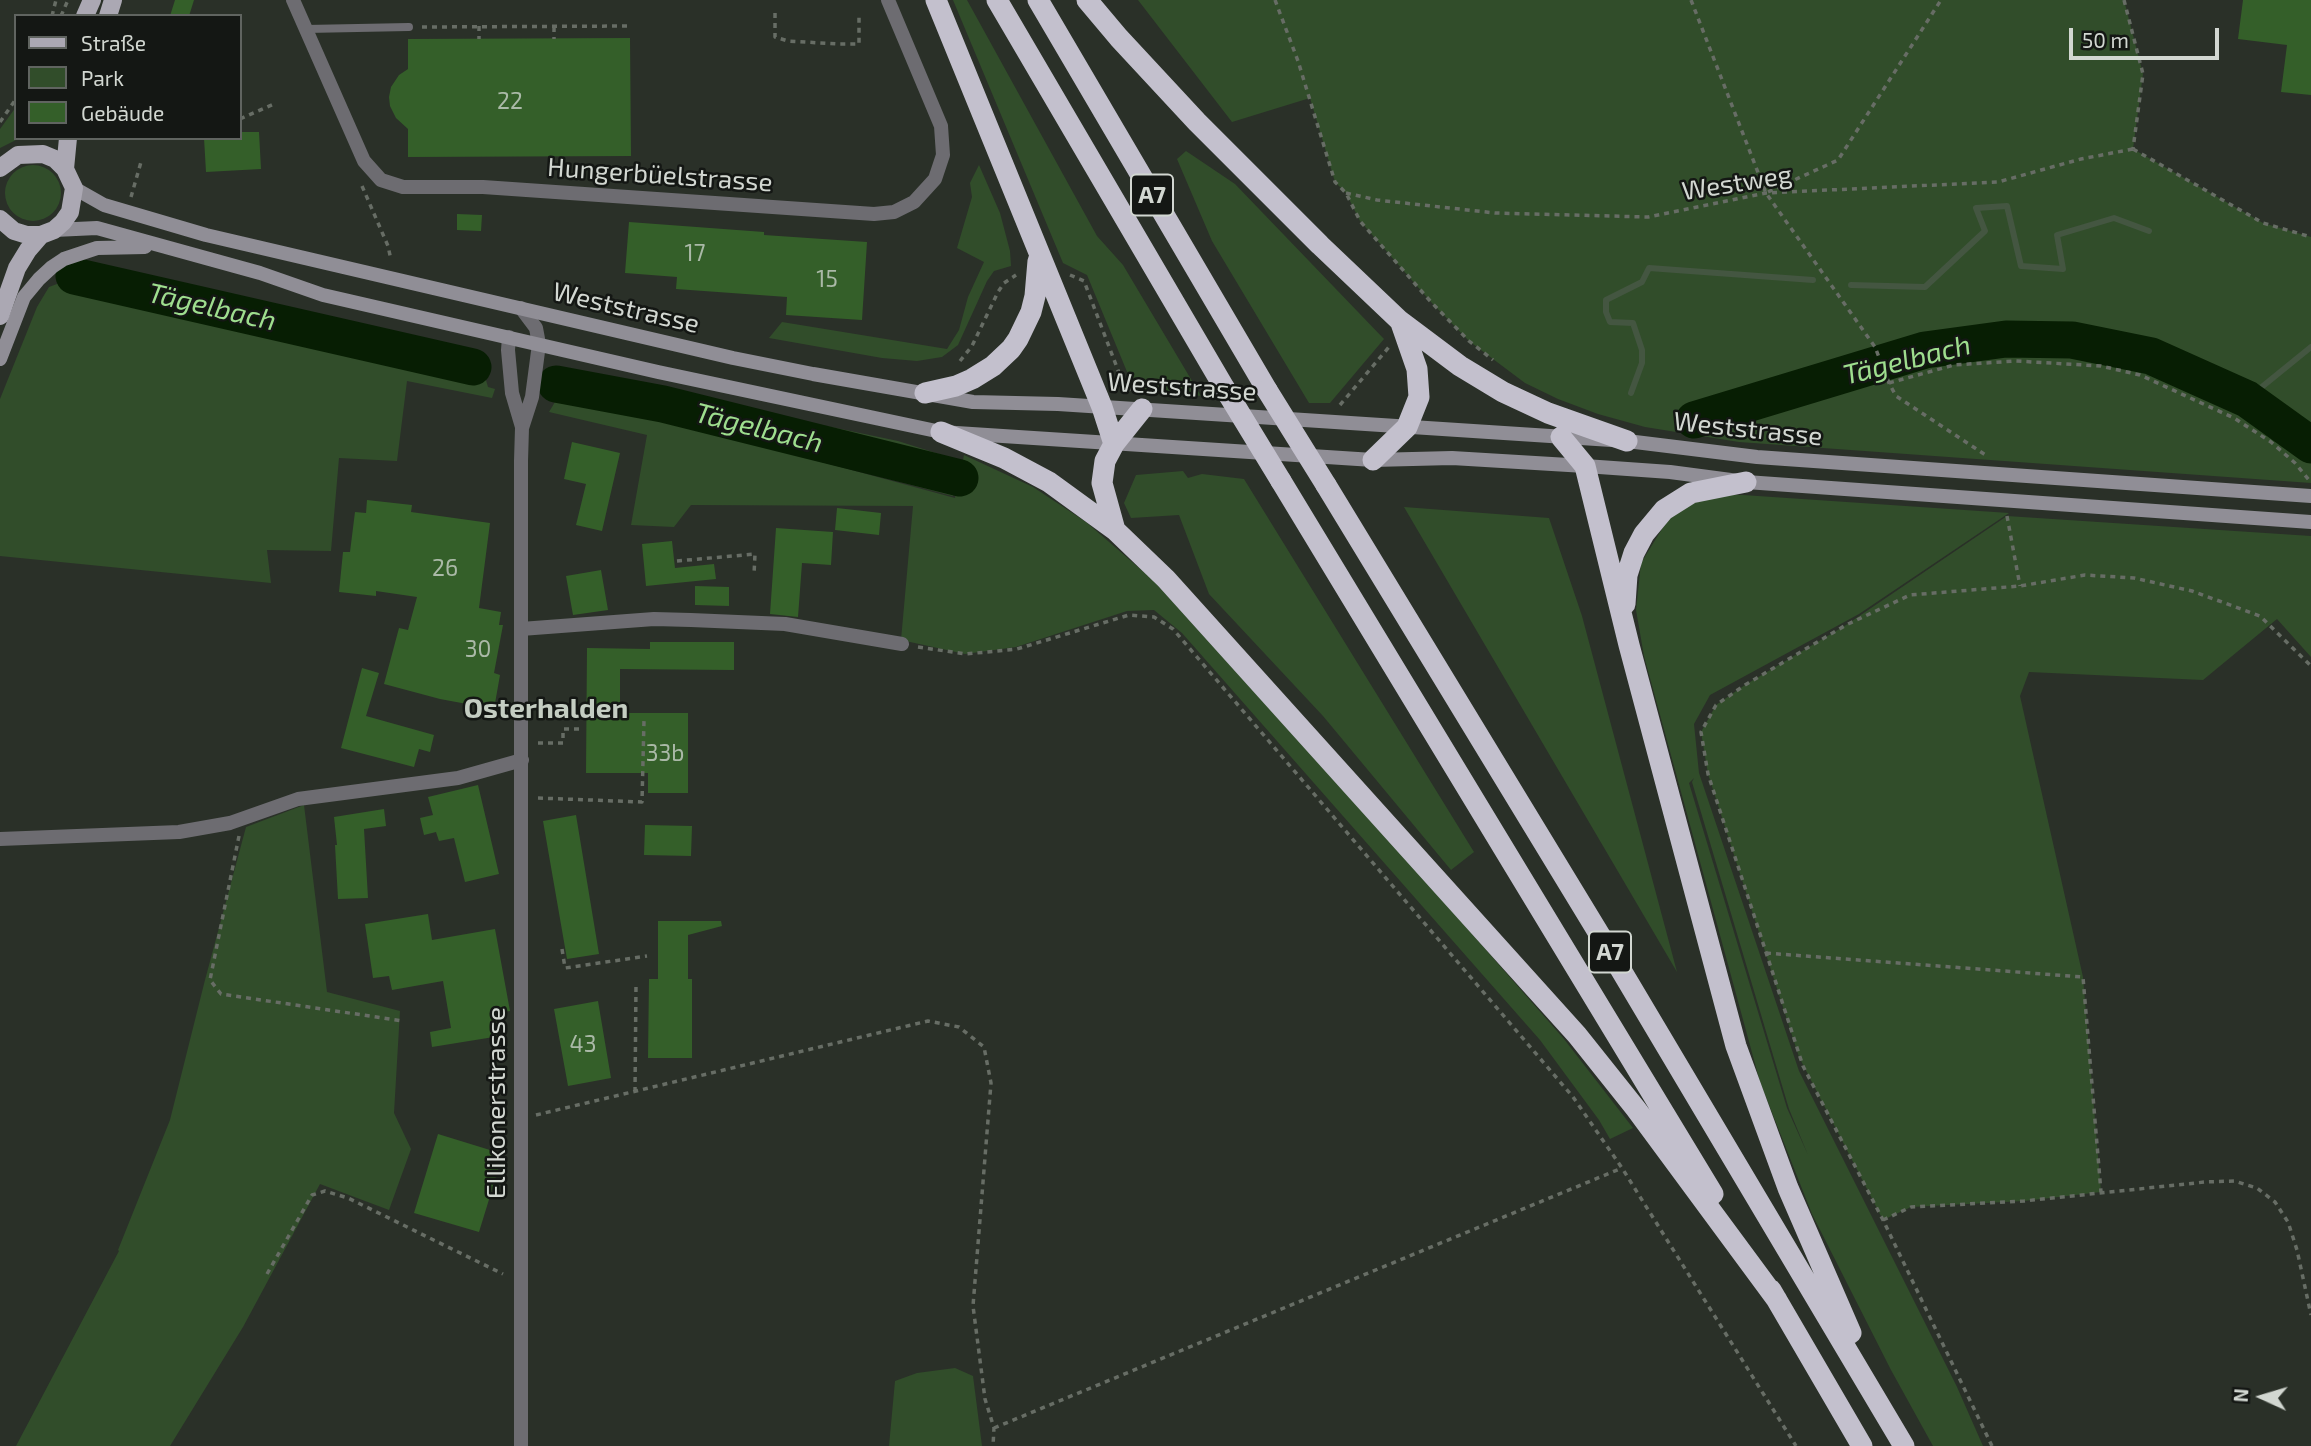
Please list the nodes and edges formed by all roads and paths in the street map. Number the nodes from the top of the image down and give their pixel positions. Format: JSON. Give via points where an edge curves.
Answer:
{"nodes":[{"id":1,"x":293,"y":0,"type":"edge"},
{"id":2,"x":888,"y":0,"type":"edge"},
{"id":3,"x":936,"y":0,"type":"edge"},
{"id":4,"x":997,"y":0,"type":"edge"},
{"id":5,"x":1038,"y":0,"type":"edge"},
{"id":6,"x":1087,"y":0,"type":"edge"},
{"id":7,"x":1275,"y":0,"type":"edge"},
{"id":8,"x":1691,"y":0,"type":"edge"},
{"id":9,"x":1941,"y":0,"type":"edge"},
{"id":10,"x":2124,"y":0,"type":"edge"},
{"id":11,"x":775,"y":13,"type":"dead end"},
{"id":12,"x":859,"y":14,"type":"dead end"},
{"id":13,"x":479,"y":26,"type":"junction"},
{"id":14,"x":554,"y":26,"type":"junction"},
{"id":15,"x":629,"y":26,"type":"dead end"},
{"id":16,"x":409,"y":27,"type":"joint"},
{"id":17,"x":306,"y":29,"type":"junction"},
{"id":18,"x":479,"y":39,"type":"dead end"},
{"id":19,"x":554,"y":39,"type":"dead end"},
{"id":20,"x":14,"y":102,"type":"edge"},
{"id":21,"x":276,"y":103,"type":"dead end"},
{"id":22,"x":242,"y":118,"type":"edge"},
{"id":23,"x":0,"y":122,"type":"edge"},
{"id":24,"x":31,"y":140,"type":"edge"},
{"id":25,"x":68,"y":140,"type":"edge"},
{"id":26,"x":2133,"y":149,"type":"junction"},
{"id":27,"x":6,"y":161,"type":"edge"},
{"id":28,"x":141,"y":162,"type":"dead end"},
{"id":29,"x":65,"y":169,"type":"junction"},
{"id":30,"x":358,"y":178,"type":"dead end"},
{"id":31,"x":74,"y":188,"type":"junction"},
{"id":32,"x":1766,"y":193,"type":"junction"},
{"id":33,"x":1346,"y":194,"type":"junction"},
{"id":34,"x":130,"y":202,"type":"dead end"},
{"id":35,"x":1,"y":225,"type":"edge"},
{"id":36,"x":48,"y":232,"type":"junction"},
{"id":37,"x":2311,"y":237,"type":"edge"},
{"id":38,"x":161,"y":247,"type":"junction"},
{"id":39,"x":1039,"y":256,"type":"junction"},
{"id":40,"x":392,"y":265,"type":"dead end"},
{"id":41,"x":1016,"y":275,"type":"dead end"},
{"id":42,"x":522,"y":308,"type":"junction"},
{"id":43,"x":0,"y":316,"type":"edge"},
{"id":44,"x":1400,"y":321,"type":"junction"},
{"id":45,"x":509,"y":344,"type":"junction"},
{"id":46,"x":538,"y":350,"type":"junction"},
{"id":47,"x":0,"y":359,"type":"edge"},
{"id":48,"x":1497,"y":363,"type":"dead end"},
{"id":49,"x":954,"y":365,"type":"dead end"},
{"id":50,"x":1889,"y":383,"type":"junction"},
{"id":51,"x":925,"y":393,"type":"junction"},
{"id":52,"x":1102,"y":407,"type":"junction"},
{"id":53,"x":1142,"y":409,"type":"junction"},
{"id":54,"x":522,"y":428,"type":"junction"},
{"id":55,"x":1407,"y":428,"type":"junction"},
{"id":56,"x":940,"y":432,"type":"junction"},
{"id":57,"x":1561,"y":437,"type":"junction"},
{"id":58,"x":1627,"y":441,"type":"junction"},
{"id":59,"x":1114,"y":444,"type":"junction"},
{"id":60,"x":1373,"y":460,"type":"junction"},
{"id":61,"x":1995,"y":461,"type":"dead end"},
{"id":62,"x":1585,"y":466,"type":"junction"},
{"id":63,"x":1746,"y":482,"type":"junction"},
{"id":64,"x":2311,"y":482,"type":"edge"},
{"id":65,"x":2311,"y":496,"type":"edge"},
{"id":66,"x":2007,"y":516,"type":"dead end"},
{"id":67,"x":2311,"y":523,"type":"edge"},
{"id":68,"x":1115,"y":530,"type":"junction"},
{"id":69,"x":677,"y":561,"type":"dead end"},
{"id":70,"x":754,"y":575,"type":"dead end"},
{"id":71,"x":2020,"y":586,"type":"junction"},
{"id":72,"x":528,"y":629,"type":"junction"},
{"id":73,"x":902,"y":644,"type":"joint"},
{"id":74,"x":1629,"y":645,"type":"junction"},
{"id":75,"x":2311,"y":666,"type":"edge"},
{"id":76,"x":644,"y":720,"type":"dead end"},
{"id":77,"x":522,"y":726,"type":"junction"},
{"id":78,"x":581,"y":729,"type":"dead end"},
{"id":79,"x":522,"y":760,"type":"junction"},
{"id":80,"x":521,"y":797,"type":"junction"},
{"id":81,"x":230,"y":824,"type":"junction"},
{"id":82,"x":0,"y":839,"type":"edge"},
{"id":83,"x":562,"y":949,"type":"dead end"},
{"id":84,"x":1766,"y":953,"type":"junction"},
{"id":85,"x":647,"y":956,"type":"dead end"},
{"id":86,"x":636,"y":984,"type":"dead end"},
{"id":87,"x":403,"y":1021,"type":"dead end"},
{"id":88,"x":635,"y":1092,"type":"junction"},
{"id":89,"x":522,"y":1117,"type":"junction"},
{"id":90,"x":1622,"y":1168,"type":"junction"},
{"id":91,"x":2102,"y":1192,"type":"junction"},
{"id":92,"x":1884,"y":1220,"type":"junction"},
{"id":93,"x":267,"y":1274,"type":"dead end"},
{"id":94,"x":521,"y":1283,"type":"junction"},
{"id":95,"x":1777,"y":1300,"type":"junction"},
{"id":96,"x":2311,"y":1315,"type":"edge"},
{"id":97,"x":1889,"y":1421,"type":"junction"},
{"id":98,"x":993,"y":1428,"type":"junction"},
{"id":99,"x":1989,"y":1440,"type":"junction"},
{"id":100,"x":1982,"y":1442,"type":"dead end"},
{"id":101,"x":521,"y":1446,"type":"edge"},
{"id":102,"x":993,"y":1446,"type":"edge"},
{"id":103,"x":1796,"y":1446,"type":"edge"},
{"id":104,"x":1862,"y":1446,"type":"edge"},
{"id":105,"x":1904,"y":1446,"type":"edge"},
{"id":106,"x":1992,"y":1446,"type":"edge"}],
"edges":[{"from":1,"to":17,"type":"street","name":"Hungerbüelstrasse"},
{"from":2,"to":17,"type":"street","name":"Hungerbüelstrasse","via":[[942,126],[943,155],[935,179],[914,202],[894,212],[874,214],[482,187],[403,187],[380,180],[364,160]]},
{"from":3,"to":39,"type":"highway"},
{"from":4,"to":95,"type":"highway","number":"A7","bridge":true,"via":[[1280,481]]},
{"from":5,"to":97,"type":"highway","number":"A7","bridge":true,"via":[[1267,390],[1637,996]]},
{"from":6,"to":44,"type":"highway","via":[[1197,122]]},
{"from":7,"to":33,"type":"path","via":[[1335,182]]},
{"from":8,"to":32,"type":"path"},
{"from":9,"to":32,"type":"path","via":[[1838,160]]},
{"from":10,"to":26,"type":"path","via":[[2143,74]]},
{"from":11,"to":12,"type":"path","via":[[775,37],[838,44],[859,44]]},
{"from":13,"to":14,"type":"path"},
{"from":13,"to":16,"type":"path"},
{"from":13,"to":18,"type":"path"},
{"from":14,"to":15,"type":"path"},
{"from":14,"to":19,"type":"path"},
{"from":16,"to":17,"type":"lane"},
{"from":20,"to":23,"type":"path"},
{"from":21,"to":22,"type":"path"},
{"from":24,"to":27,"type":"main road"},
{"from":25,"to":29,"type":"main road"},
{"from":26,"to":32,"type":"path","name":"Westweg","via":[[1998,182]]},
{"from":26,"to":37,"type":"path","via":[[2263,223]]},
{"from":27,"to":29,"type":"main road","via":[[43,154]]},
{"from":28,"to":34,"type":"path"},
{"from":29,"to":31,"type":"main road"},
{"from":30,"to":40,"type":"path"},
{"from":31,"to":36,"type":"main road","via":[[70,212]]},
{"from":31,"to":42,"type":"main road","name":"Weststrasse","via":[[104,205],[167,225]]},
{"from":32,"to":33,"type":"path","name":"Westweg","via":[[1648,217],[1495,213]]},
{"from":32,"to":50,"type":"path","via":[[1875,347]]},
{"from":33,"to":48,"type":"path","via":[[1360,221],[1429,304]]},
{"from":35,"to":36,"type":"main road","via":[[27,235]]},
{"from":36,"to":38,"type":"main road","name":"Weststrasse","via":[[97,228]]},
{"from":36,"to":43,"type":"main road","via":[[17,268]]},
{"from":38,"to":45,"type":"main road","name":"Weststrasse"},
{"from":38,"to":47,"type":"main road","name":"Weststrasse","via":[[97,248],[52,267],[24,297]]},
{"from":39,"to":51,"type":"highway","via":[[1031,312],[1011,349],[972,379]]},
{"from":39,"to":52,"type":"highway"},
{"from":41,"to":49,"type":"path","via":[[1004,283],[972,346]]},
{"from":42,"to":46,"type":"street","via":[[536,328]]},
{"from":42,"to":51,"type":"main road","name":"Weststrasse","via":[[733,358]]},
{"from":44,"to":55,"type":"highway","via":[[1420,380],[1417,406]]},
{"from":44,"to":58,"type":"highway","via":[[1503,392]]},
{"from":45,"to":46,"type":"main road","name":"Weststrasse"},
{"from":45,"to":54,"type":"street","name":"Ellikonerstrasse","via":[[512,393]]},
{"from":46,"to":54,"type":"street","name":"Ellikonerstrasse","via":[[532,397]]},
{"from":46,"to":56,"type":"main road","name":"Weststrasse"},
{"from":50,"to":61,"type":"path","via":[[1896,396]]},
{"from":50,"to":64,"type":"path","via":[[1954,365],[2016,361],[2101,366],[2140,375],[2234,418],[2271,442]]},
{"from":51,"to":52,"type":"main road","name":"Weststrasse","via":[[973,402]]},
{"from":52,"to":53,"type":"main road","name":"Weststrasse"},
{"from":52,"to":59,"type":"highway"},
{"from":53,"to":55,"type":"main road","name":"Weststrasse"},
{"from":53,"to":59,"type":"highway"},
{"from":54,"to":72,"type":"street","name":"Ellikonerstrasse"},
{"from":55,"to":57,"type":"main road","name":"Weststrasse"},
{"from":55,"to":60,"type":"highway"},
{"from":56,"to":59,"type":"main road","name":"Weststrasse"},
{"from":56,"to":68,"type":"highway","number":"A7","via":[[1025,468]]},
{"from":57,"to":58,"type":"main road","name":"Weststrasse"},
{"from":57,"to":62,"type":"highway","number":"A7"},
{"from":58,"to":65,"type":"main road","name":"Weststrasse","via":[[1757,457]]},
{"from":59,"to":60,"type":"main road","name":"Weststrasse"},
{"from":59,"to":68,"type":"highway","via":[[1105,461],[1102,483]]},
{"from":60,"to":62,"type":"main road","name":"Weststrasse","via":[[1452,458]]},
{"from":62,"to":63,"type":"main road","name":"Weststrasse"},
{"from":62,"to":74,"type":"highway","number":"A7"},
{"from":63,"to":67,"type":"main road","name":"Weststrasse"},
{"from":63,"to":74,"type":"highway","number":"A7","via":[[1691,493],[1664,510],[1644,534],[1626,587]]},
{"from":66,"to":71,"type":"path"},
{"from":68,"to":95,"type":"highway","number":"A7","via":[[1232,649],[1577,1035]]},
{"from":69,"to":70,"type":"path","via":[[755,554]]},
{"from":71,"to":75,"type":"path","via":[[2085,575],[2134,578],[2192,591],[2260,616]]},
{"from":71,"to":84,"type":"path","via":[[1910,595],[1846,625],[1716,705],[1701,732],[1708,774]]},
{"from":72,"to":73,"type":"street","via":[[654,619],[762,623]]},
{"from":72,"to":77,"type":"street","name":"Ellikonerstrasse"},
{"from":73,"to":90,"type":"path","via":[[966,654],[1017,649],[1129,615],[1154,617],[1173,629],[1573,1097]]},
{"from":74,"to":97,"type":"highway","number":"A7","via":[[1750,1087],[1788,1188]]},
{"from":76,"to":80,"type":"path","via":[[642,802]]},
{"from":77,"to":78,"type":"path","via":[[536,726],[536,743],[563,743],[563,729]]},
{"from":77,"to":79,"type":"street","name":"Ellikonerstrasse"},
{"from":79,"to":80,"type":"street","name":"Ellikonerstrasse"},
{"from":79,"to":81,"type":"street","via":[[458,778],[298,799]]},
{"from":80,"to":89,"type":"street","name":"Ellikonerstrasse"},
{"from":81,"to":82,"type":"street","via":[[179,832]]},
{"from":81,"to":87,"type":"path","via":[[240,837],[210,980],[221,994]]},
{"from":83,"to":85,"type":"path","via":[[565,968]]},
{"from":84,"to":91,"type":"path","via":[[2083,977]]},
{"from":84,"to":92,"type":"path","via":[[1803,1066]]},
{"from":86,"to":88,"type":"path"},
{"from":88,"to":89,"type":"path"},
{"from":88,"to":98,"type":"path","via":[[928,1021],[959,1027],[984,1047],[991,1083],[973,1306]]},
{"from":89,"to":94,"type":"street","name":"Ellikonerstrasse"},
{"from":90,"to":98,"type":"path"},
{"from":90,"to":103,"type":"path"},
{"from":91,"to":92,"type":"path","via":[[1911,1207]]},
{"from":91,"to":96,"type":"path","via":[[2234,1181],[2257,1188],[2275,1202],[2288,1222]]},
{"from":92,"to":99,"type":"path"},
{"from":93,"to":94,"type":"path","via":[[312,1195],[325,1191]]},
{"from":94,"to":101,"type":"street","name":"Ellikonerstrasse"},
{"from":95,"to":104,"type":"highway","number":"A7"},
{"from":97,"to":105,"type":"highway","number":"A7"},
{"from":98,"to":102,"type":"path"},
{"from":99,"to":100,"type":"path"},
{"from":99,"to":106,"type":"path"}]}
